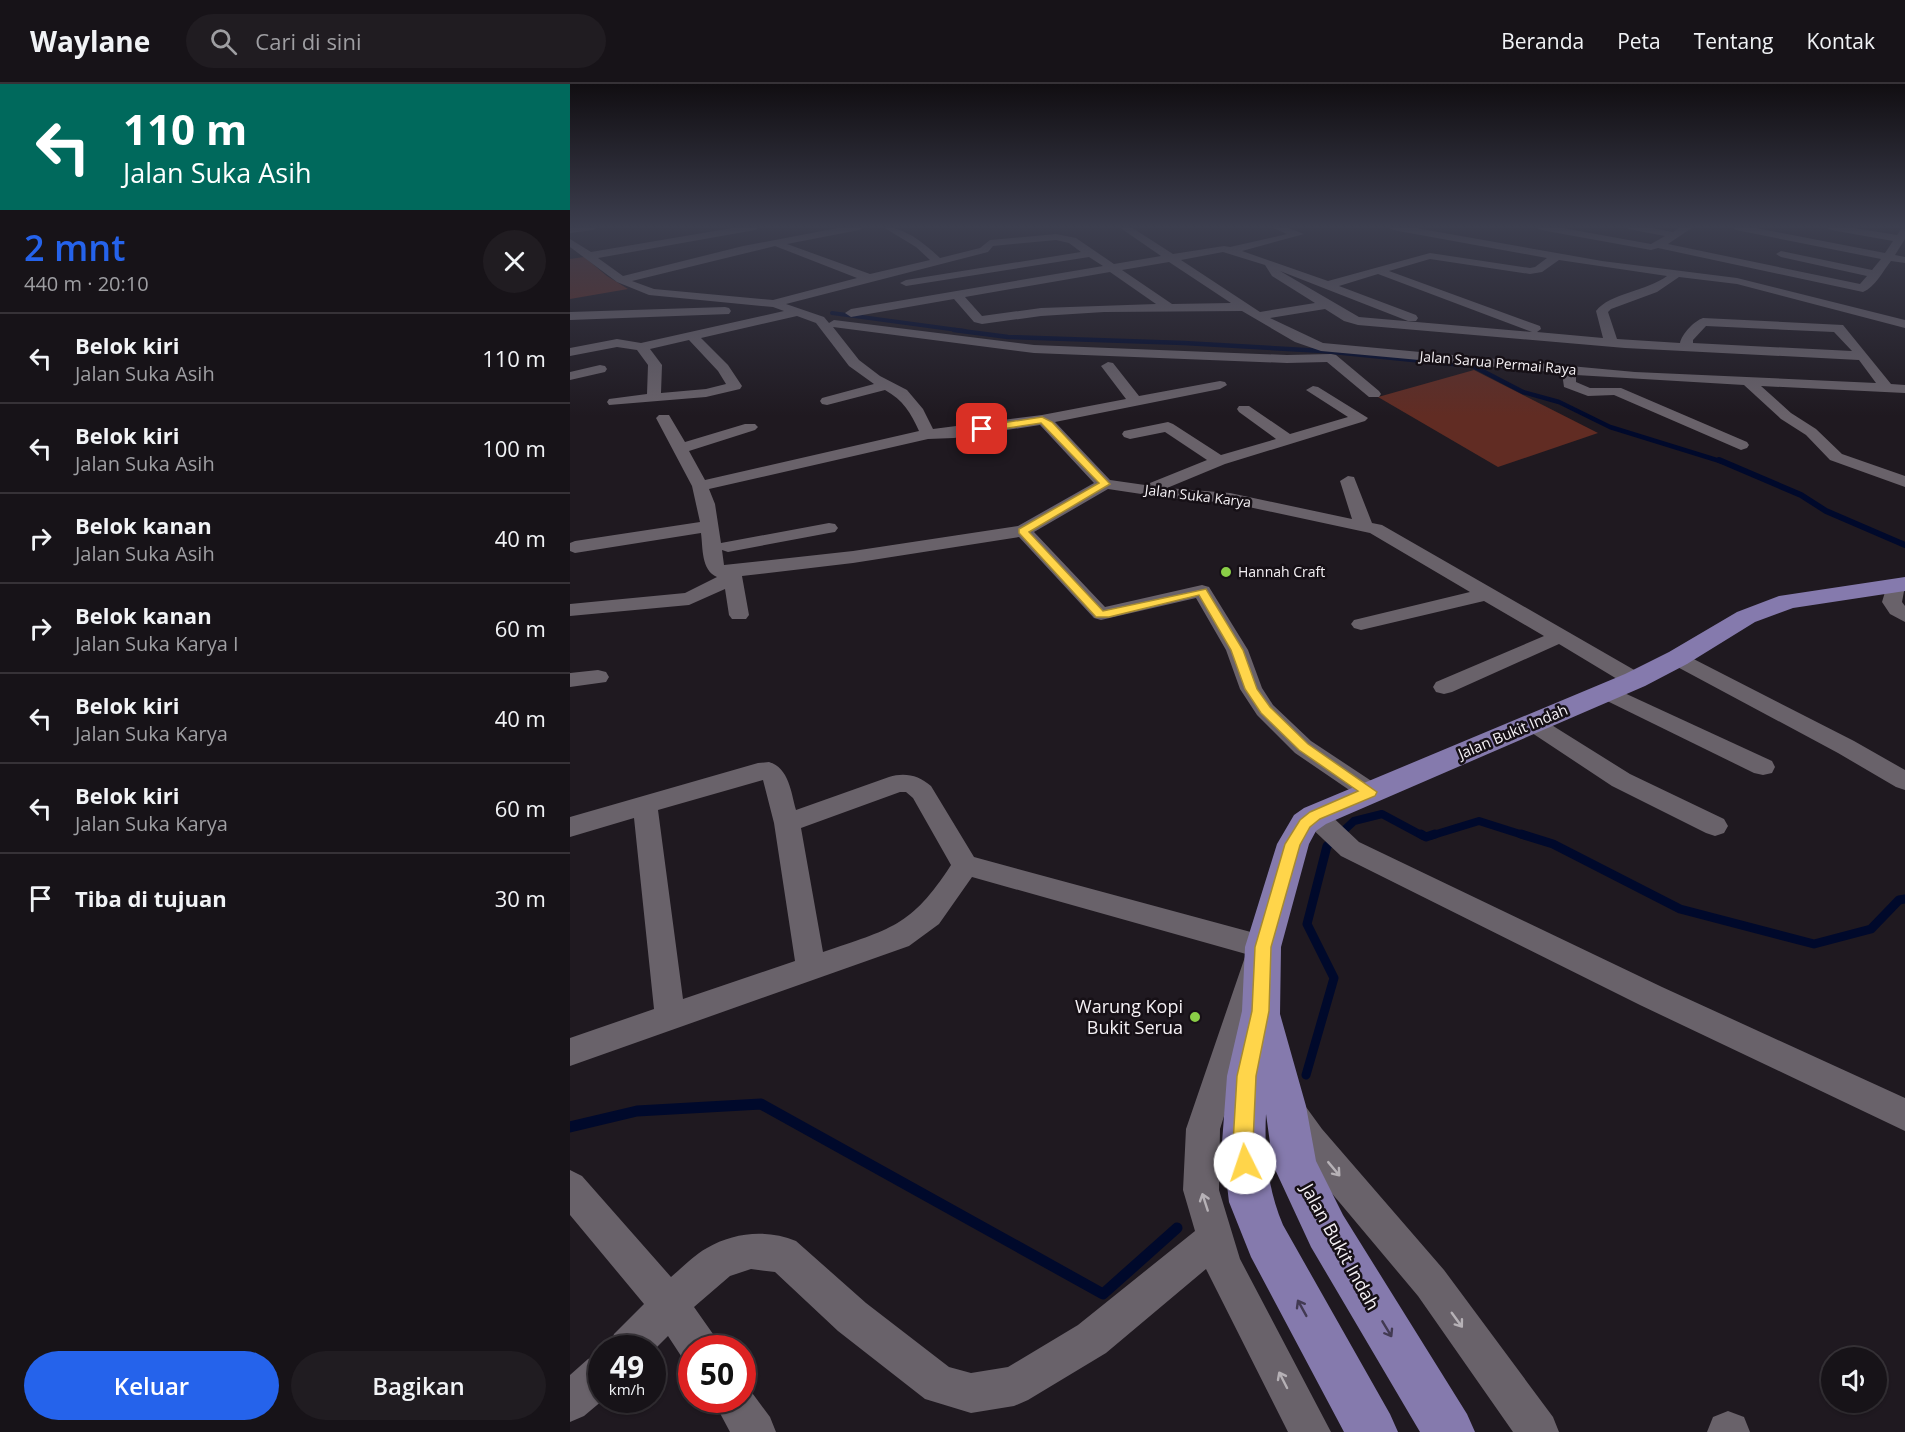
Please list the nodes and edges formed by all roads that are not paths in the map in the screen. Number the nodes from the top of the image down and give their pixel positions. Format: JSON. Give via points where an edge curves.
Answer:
{"nodes":[{"id":1,"x":646,"y":290,"type":"edge"},
{"id":2,"x":822,"y":290,"type":"edge"},
{"id":3,"x":877,"y":290,"type":"edge"},
{"id":4,"x":922,"y":290,"type":"edge"},
{"id":5,"x":985,"y":290,"type":"edge"},
{"id":6,"x":1017,"y":290,"type":"edge"},
{"id":7,"x":1082,"y":290,"type":"edge"},
{"id":8,"x":1144,"y":290,"type":"edge"},
{"id":9,"x":1218,"y":290,"type":"edge"},
{"id":10,"x":1302,"y":290,"type":"edge"},
{"id":11,"x":1341,"y":290,"type":"edge"},
{"id":12,"x":1430,"y":290,"type":"edge"},
{"id":13,"x":1652,"y":290,"type":"edge"},
{"id":14,"x":1772,"y":290,"type":"edge"},
{"id":15,"x":957,"y":295,"type":"junction"},
{"id":16,"x":930,"y":299,"type":"junction"},
{"id":17,"x":775,"y":304,"type":"junction"},
{"id":18,"x":1326,"y":305,"type":"junction"},
{"id":19,"x":1168,"y":307,"type":"junction"},
{"id":20,"x":1243,"y":307,"type":"junction"},
{"id":21,"x":1104,"y":308,"type":"junction"},
{"id":22,"x":796,"y":310,"type":"junction"},
{"id":23,"x":1041,"y":312,"type":"junction"},
{"id":24,"x":851,"y":313,"type":"dead end"},
{"id":25,"x":761,"y":315,"type":"junction"},
{"id":26,"x":570,"y":316,"type":"edge"},
{"id":27,"x":1258,"y":316,"type":"junction"},
{"id":28,"x":824,"y":322,"type":"junction"},
{"id":29,"x":1905,"y":324,"type":"edge"},
{"id":30,"x":1401,"y":325,"type":"junction"},
{"id":31,"x":1440,"y":328,"type":"junction"},
{"id":32,"x":692,"y":336,"type":"junction"},
{"id":33,"x":1564,"y":339,"type":"junction"},
{"id":34,"x":641,"y":347,"type":"junction"},
{"id":35,"x":1686,"y":347,"type":"junction"},
{"id":36,"x":570,"y":352,"type":"edge"},
{"id":37,"x":1333,"y":353,"type":"junction"},
{"id":38,"x":1393,"y":353,"type":"junction"},
{"id":39,"x":1626,"y":356,"type":"junction"},
{"id":40,"x":1863,"y":356,"type":"junction"},
{"id":41,"x":1108,"y":366,"type":"dead end"},
{"id":42,"x":600,"y":369,"type":"dead end"},
{"id":43,"x":1569,"y":370,"type":"junction"},
{"id":44,"x":570,"y":376,"type":"edge"},
{"id":45,"x":1747,"y":381,"type":"junction"},
{"id":46,"x":888,"y":385,"type":"junction"},
{"id":47,"x":1220,"y":385,"type":"dead end"},
{"id":48,"x":1887,"y":388,"type":"junction"},
{"id":49,"x":1905,"y":389,"type":"edge"},
{"id":50,"x":1313,"y":390,"type":"dead end"},
{"id":51,"x":1374,"y":394,"type":"dead end"},
{"id":52,"x":654,"y":398,"type":"junction"},
{"id":53,"x":827,"y":401,"type":"dead end"},
{"id":54,"x":614,"y":402,"type":"dead end"},
{"id":55,"x":1136,"y":402,"type":"junction"},
{"id":56,"x":1244,"y":409,"type":"dead end"},
{"id":57,"x":664,"y":418,"type":"dead end"},
{"id":58,"x":1042,"y":420,"type":"junction"},
{"id":59,"x":750,"y":427,"type":"dead end"},
{"id":60,"x":928,"y":434,"type":"junction"},
{"id":61,"x":1130,"y":434,"type":"dead end"},
{"id":62,"x":1288,"y":440,"type":"junction"},
{"id":63,"x":1741,"y":445,"type":"dead end"},
{"id":64,"x":681,"y":448,"type":"junction"},
{"id":65,"x":1219,"y":461,"type":"junction"},
{"id":66,"x":1347,"y":481,"type":"dead end"},
{"id":67,"x":1905,"y":482,"type":"edge"},
{"id":68,"x":1105,"y":484,"type":"junction"},
{"id":69,"x":700,"y":486,"type":"junction"},
{"id":70,"x":1146,"y":490,"type":"junction"},
{"id":71,"x":710,"y":526,"type":"junction"},
{"id":72,"x":1364,"y":526,"type":"junction"},
{"id":73,"x":830,"y":528,"type":"dead end"},
{"id":74,"x":1023,"y":531,"type":"junction"},
{"id":75,"x":792,"y":535,"type":"junction"},
{"id":76,"x":728,"y":546,"type":"dead end"},
{"id":77,"x":575,"y":547,"type":"dead end"},
{"id":78,"x":798,"y":563,"type":"junction"},
{"id":79,"x":729,"y":575,"type":"junction"},
{"id":80,"x":1900,"y":585,"type":"edge"},
{"id":81,"x":1487,"y":594,"type":"junction"},
{"id":82,"x":570,"y":610,"type":"edge"},
{"id":83,"x":739,"y":615,"type":"dead end"},
{"id":84,"x":1905,"y":616,"type":"edge"},
{"id":85,"x":1361,"y":624,"type":"dead end"},
{"id":86,"x":1558,"y":637,"type":"junction"},
{"id":87,"x":1678,"y":658,"type":"junction"},
{"id":88,"x":598,"y":677,"type":"dead end"},
{"id":89,"x":570,"y":681,"type":"edge"},
{"id":90,"x":1635,"y":681,"type":"junction"},
{"id":91,"x":1444,"y":687,"type":"dead end"},
{"id":92,"x":1607,"y":692,"type":"junction"},
{"id":93,"x":1534,"y":724,"type":"junction"},
{"id":94,"x":1763,"y":767,"type":"dead end"},
{"id":95,"x":1905,"y":781,"type":"edge"},
{"id":96,"x":1370,"y":792,"type":"junction"},
{"id":97,"x":645,"y":805,"type":"junction"},
{"id":98,"x":787,"y":823,"type":"junction"},
{"id":99,"x":1715,"y":826,"type":"dead end"},
{"id":100,"x":570,"y":827,"type":"edge"},
{"id":101,"x":1332,"y":831,"type":"junction"},
{"id":102,"x":965,"y":865,"type":"junction"},
{"id":103,"x":1263,"y":947,"type":"junction"},
{"id":104,"x":811,"y":968,"type":"junction"},
{"id":105,"x":1261,"y":1011,"type":"junction"},
{"id":106,"x":670,"y":1017,"type":"junction"},
{"id":107,"x":570,"y":1052,"type":"edge"},
{"id":108,"x":1285,"y":1106,"type":"junction"},
{"id":109,"x":1905,"y":1115,"type":"edge"},
{"id":110,"x":570,"y":1188,"type":"edge"},
{"id":111,"x":1216,"y":1237,"type":"junction"},
{"id":112,"x":669,"y":1304,"type":"junction"},
{"id":113,"x":642,"y":1335,"type":"edge"},
{"id":114,"x":690,"y":1335,"type":"edge"},
{"id":115,"x":588,"y":1386,"type":"edge"},
{"id":116,"x":570,"y":1402,"type":"edge"},
{"id":117,"x":742,"y":1413,"type":"edge"},
{"id":118,"x":755,"y":1432,"type":"edge"},
{"id":119,"x":1310,"y":1432,"type":"edge"},
{"id":120,"x":1372,"y":1432,"type":"edge"},
{"id":121,"x":1449,"y":1432,"type":"edge"},
{"id":122,"x":1538,"y":1432,"type":"edge"}],
"edges":[{"from":1,"to":17,"type":"street"},
{"from":2,"to":17,"type":"street"},
{"from":3,"to":22,"type":"street"},
{"from":4,"to":16,"type":"street"},
{"from":5,"to":15,"type":"street"},
{"from":6,"to":23,"type":"street"},
{"from":7,"to":21,"type":"street"},
{"from":8,"to":19,"type":"street"},
{"from":9,"to":20,"type":"street","name":"Jalan Sarua Permai Raya"},
{"from":10,"to":18,"type":"street"},
{"from":11,"to":31,"type":"street"},
{"from":12,"to":33,"type":"street"},
{"from":13,"to":39,"type":"street","via":[[1602,311]]},
{"from":14,"to":29,"type":"street"},
{"from":15,"to":16,"type":"street"},
{"from":15,"to":23,"type":"street","via":[[982,320]]},
{"from":16,"to":24,"type":"street","via":[[906,308]]},
{"from":17,"to":22,"type":"street"},
{"from":17,"to":25,"type":"street"},
{"from":18,"to":27,"type":"street"},
{"from":18,"to":30,"type":"street","via":[[1352,320]]},
{"from":19,"to":20,"type":"street"},
{"from":19,"to":21,"type":"street"},
{"from":20,"to":27,"type":"street","name":"Jalan Sarua Permai Raya"},
{"from":21,"to":23,"type":"street"},
{"from":22,"to":25,"type":"street"},
{"from":22,"to":28,"type":"street"},
{"from":25,"to":26,"type":"street"},
{"from":25,"to":32,"type":"street"},
{"from":27,"to":37,"type":"street","name":"Jalan Sarua Permai Raya"},
{"from":28,"to":37,"type":"street","via":[[1034,349],[1287,359]]},
{"from":28,"to":46,"type":"street","via":[[854,363]]},
{"from":30,"to":31,"type":"street"},
{"from":30,"to":38,"type":"street"},
{"from":31,"to":33,"type":"street"},
{"from":32,"to":34,"type":"street"},
{"from":32,"to":52,"type":"street","via":[[735,386]]},
{"from":33,"to":39,"type":"street"},
{"from":34,"to":36,"type":"street","via":[[617,343]]},
{"from":34,"to":52,"type":"street","via":[[655,366]]},
{"from":35,"to":39,"type":"street"},
{"from":35,"to":40,"type":"street"},
{"from":35,"to":40,"type":"street","via":[[1687,339],[1703,322],[1838,328]]},
{"from":37,"to":38,"type":"street","name":"Jalan Sarua Permai Raya"},
{"from":37,"to":51,"type":"street","via":[[1338,366]]},
{"from":38,"to":43,"type":"street","name":"Jalan Sarua Permai Raya"},
{"from":39,"to":43,"type":"street","name":"Jalan Sarua Permai Raya"},
{"from":39,"to":45,"type":"street","name":"Jalan Sarua Permai Raya"},
{"from":40,"to":48,"type":"street"},
{"from":41,"to":55,"type":"street"},
{"from":42,"to":44,"type":"street"},
{"from":43,"to":63,"type":"street","via":[[1569,386],[1594,393],[1616,391]]},
{"from":45,"to":48,"type":"street","name":"Jalan Sarua Permai Raya"},
{"from":45,"to":67,"type":"street","via":[[1836,457]]},
{"from":46,"to":53,"type":"street"},
{"from":46,"to":60,"type":"street","via":[[902,393],[916,409]]},
{"from":47,"to":55,"type":"street"},
{"from":48,"to":49,"type":"street","name":"Jalan Sarua Permai Raya"},
{"from":50,"to":62,"type":"street","via":[[1360,418]]},
{"from":52,"to":54,"type":"street"},
{"from":55,"to":58,"type":"street"},
{"from":56,"to":62,"type":"street"},
{"from":57,"to":64,"type":"street"},
{"from":58,"to":60,"type":"street"},
{"from":58,"to":68,"type":"street"},
{"from":59,"to":64,"type":"street"},
{"from":60,"to":69,"type":"street"},
{"from":61,"to":65,"type":"street","via":[[1168,427]]},
{"from":62,"to":65,"type":"street"},
{"from":64,"to":69,"type":"street"},
{"from":65,"to":70,"type":"street"},
{"from":66,"to":72,"type":"street"},
{"from":68,"to":70,"type":"street","name":"Jalan Suka Karya"},
{"from":68,"to":74,"type":"street"},
{"from":69,"to":71,"type":"street"},
{"from":70,"to":72,"type":"street","name":"Jalan Suka Karya","via":[[1230,498]]},
{"from":71,"to":77,"type":"street"},
{"from":71,"to":79,"type":"street","via":[[715,566]]},
{"from":72,"to":81,"type":"street","name":"Jalan Suka Karya","via":[[1419,552]]},
{"from":73,"to":75,"type":"street"},
{"from":74,"to":78,"type":"street"},
{"from":74,"to":96,"type":"street","via":[[1101,614],[1202,591],[1237,650],[1251,689],[1265,710],[1303,747]]},
{"from":75,"to":76,"type":"street"},
{"from":75,"to":78,"type":"street"},
{"from":78,"to":79,"type":"street"},
{"from":79,"to":82,"type":"street","via":[[689,599]]},
{"from":79,"to":83,"type":"street"},
{"from":80,"to":84,"type":"street","via":[[1892,602]]},
{"from":80,"to":87,"type":"main road","name":"Jalan Bukit Indah","via":[[1788,601],[1746,617]]},
{"from":81,"to":85,"type":"street"},
{"from":81,"to":86,"type":"street","name":"Jalan Suka Karya"},
{"from":86,"to":90,"type":"street","name":"Jalan Suka Karya"},
{"from":86,"to":91,"type":"street"},
{"from":87,"to":90,"type":"main road","name":"Jalan Bukit Indah"},
{"from":87,"to":95,"type":"street"},
{"from":88,"to":89,"type":"street"},
{"from":90,"to":92,"type":"main road","name":"Jalan Bukit Indah"},
{"from":92,"to":93,"type":"main road","name":"Jalan Bukit Indah"},
{"from":92,"to":94,"type":"street"},
{"from":93,"to":96,"type":"main road","name":"Jalan Bukit Indah"},
{"from":93,"to":99,"type":"street","via":[[1621,780]]},
{"from":96,"to":101,"type":"main road","name":"Jalan Bukit Indah"},
{"from":97,"to":98,"type":"street","via":[[770,771]]},
{"from":97,"to":100,"type":"street"},
{"from":97,"to":106,"type":"street"},
{"from":98,"to":102,"type":"street","via":[[906,783],[922,792]]},
{"from":98,"to":104,"type":"street"},
{"from":101,"to":103,"type":"main road","name":"Jalan Bukit Indah","via":[[1305,823],[1293,844]]},
{"from":101,"to":109,"type":"street","via":[[1651,996]]},
{"from":102,"to":103,"type":"street"},
{"from":102,"to":104,"type":"street","via":[[939,906],[909,933]]},
{"from":103,"to":105,"type":"main road","name":"Jalan Bukit Indah"},
{"from":111,"to":103,"type":"street","one_way":true,"via":[[1201,1191],[1203,1129]]},
{"from":104,"to":106,"type":"street"},
{"from":105,"to":108,"type":"main road","name":"Jalan Bukit Indah"},
{"from":120,"to":105,"type":"main road","name":"Jalan Bukit Indah","one_way":true,"via":[[1267,1241],[1251,1202],[1243,1143],[1247,1076]]},
{"from":106,"to":107,"type":"street"},
{"from":108,"to":121,"type":"main road","name":"Jalan Bukit Indah","one_way":true,"via":[[1295,1165],[1327,1231]]},
{"from":108,"to":122,"type":"street","one_way":true,"via":[[1431,1283]]},
{"from":110,"to":112,"type":"street"},
{"from":111,"to":112,"type":"street","via":[[1080,1348],[1014,1386],[971,1393],[939,1385],[852,1317],[783,1254],[751,1251],[719,1262]]},
{"from":119,"to":111,"type":"street","one_way":true,"via":[[1224,1266]]},
{"from":112,"to":113,"type":"street"},
{"from":112,"to":114,"type":"street"},
{"from":115,"to":116,"type":"street"},
{"from":117,"to":118,"type":"street"}]}
